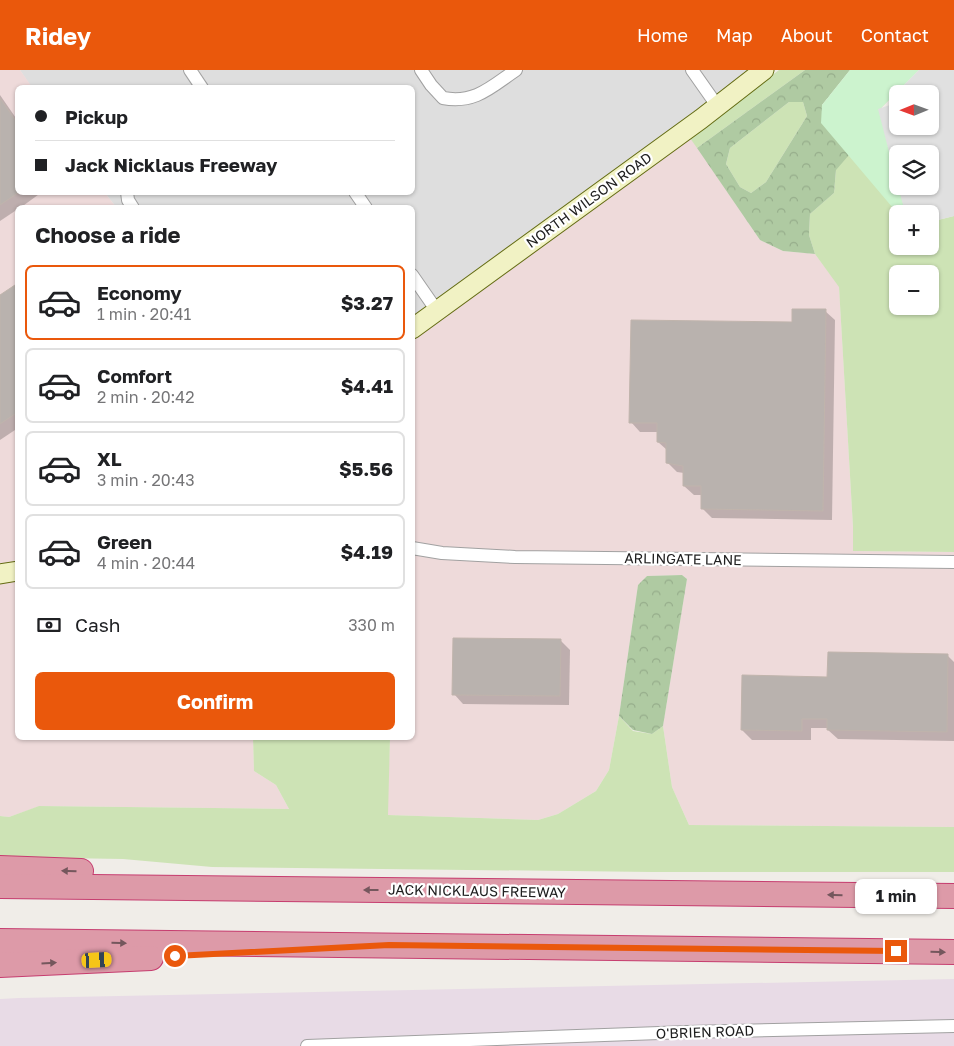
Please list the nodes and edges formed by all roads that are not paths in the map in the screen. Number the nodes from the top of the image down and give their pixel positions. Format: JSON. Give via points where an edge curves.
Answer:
{"nodes":[{"id":1,"x":190,"y":70,"type":"edge"},
{"id":2,"x":421,"y":70,"type":"edge"},
{"id":3,"x":516,"y":70,"type":"edge"},
{"id":4,"x":692,"y":70,"type":"edge"},
{"id":5,"x":764,"y":70,"type":"edge"},
{"id":6,"x":200,"y":85,"type":"edge"},
{"id":7,"x":718,"y":107,"type":"junction"},
{"id":8,"x":415,"y":279,"type":"edge"},
{"id":9,"x":437,"y":310,"type":"junction"},
{"id":10,"x":415,"y":327,"type":"edge"},
{"id":11,"x":415,"y":549,"type":"edge"},
{"id":12,"x":954,"y":562,"type":"edge"},
{"id":13,"x":15,"y":572,"type":"edge"},
{"id":14,"x":0,"y":574,"type":"edge"},
{"id":15,"x":0,"y":868,"type":"edge"},
{"id":16,"x":0,"y":886,"type":"edge"},
{"id":17,"x":222,"y":888,"type":"junction"},
{"id":18,"x":954,"y":896,"type":"edge"},
{"id":19,"x":0,"y":941,"type":"edge"},
{"id":20,"x":389,"y":945,"type":"junction"},
{"id":21,"x":954,"y":952,"type":"edge"},
{"id":22,"x":0,"y":965,"type":"edge"},
{"id":23,"x":954,"y":1026,"type":"edge"},
{"id":24,"x":307,"y":1046,"type":"edge"}],
"edges":[{"from":1,"to":6,"type":"street"},
{"from":2,"to":3,"type":"street","via":[[442,98],[458,100],[479,95]]},
{"from":4,"to":7,"type":"street"},
{"from":5,"to":7,"type":"main road","name":"NORTH WILSON ROAD"},
{"from":7,"to":9,"type":"main road","name":"NORTH WILSON ROAD"},
{"from":8,"to":9,"type":"street"},
{"from":9,"to":10,"type":"main road","name":"NORTH WILSON ROAD"},
{"from":11,"to":12,"type":"street","name":"ARLINGATE LANE","via":[[515,557]]},
{"from":13,"to":14,"type":"main road"},
{"from":17,"to":15,"type":"highway","one_way":true,"via":[[108,872]]},
{"from":16,"to":17,"type":"highway","name":"JACK NICKLAUS FREEWAY"},
{"from":18,"to":17,"type":"highway","name":"JACK NICKLAUS FREEWAY","one_way":true},
{"from":19,"to":20,"type":"highway","one_way":true},
{"from":20,"to":21,"type":"highway","one_way":true},
{"from":22,"to":20,"type":"highway","one_way":true},
{"from":23,"to":24,"type":"street","name":"O'BRIEN ROAD","via":[[677,1032]]}]}
